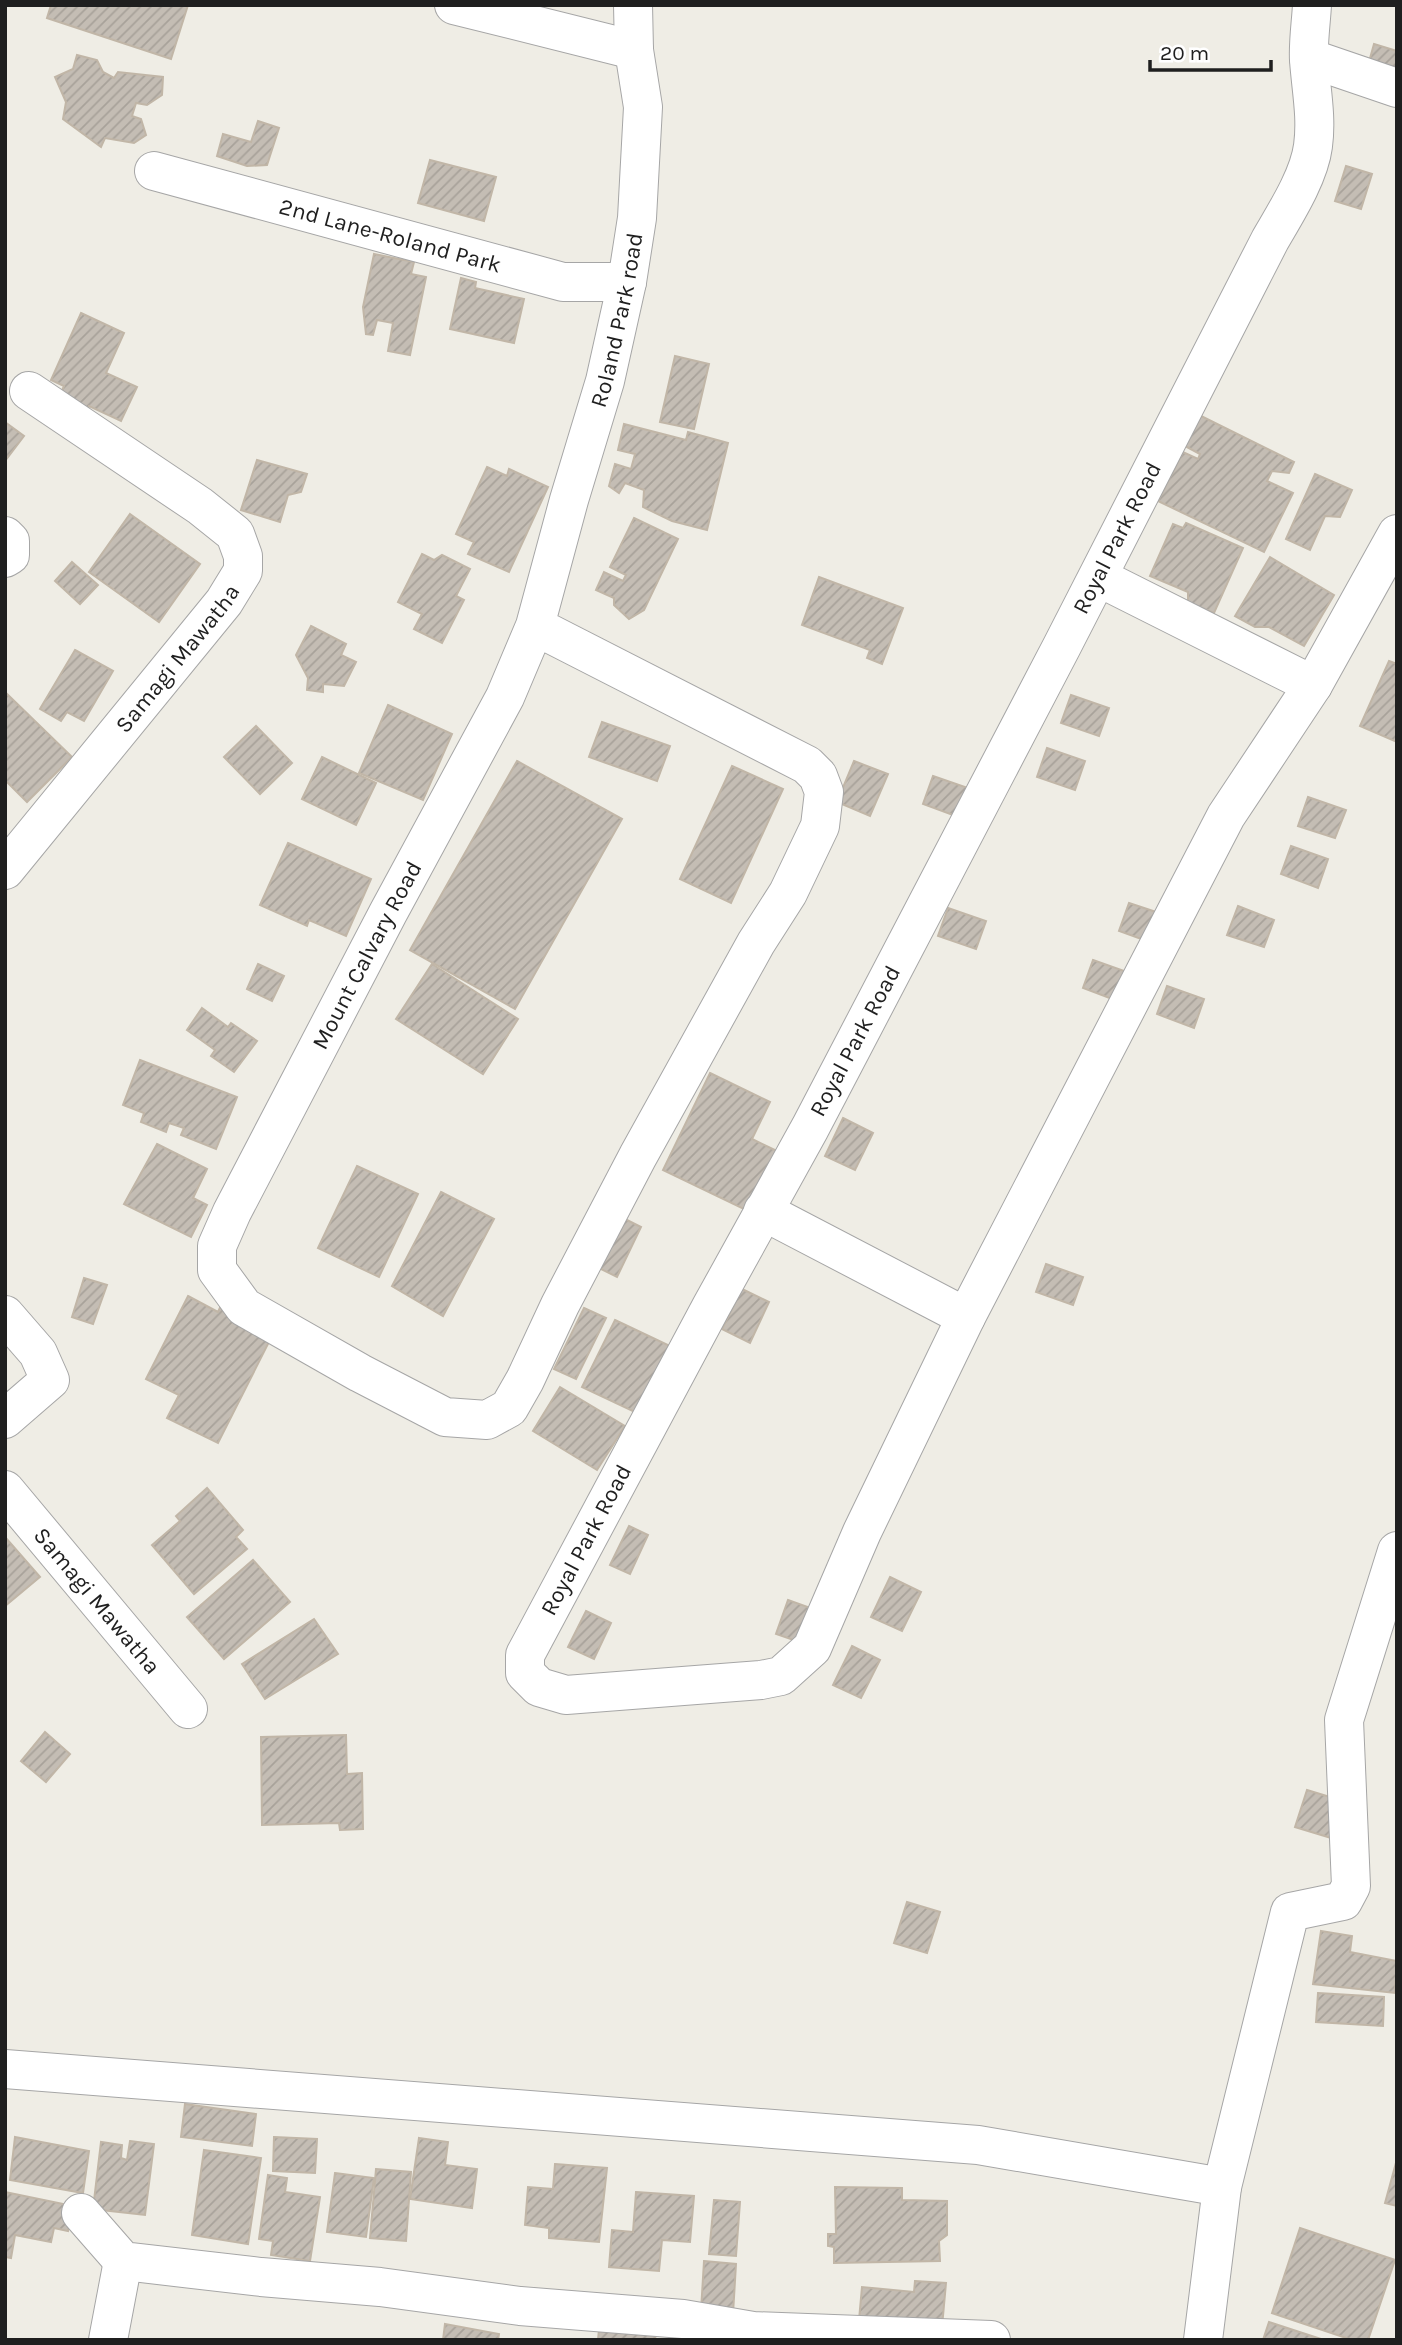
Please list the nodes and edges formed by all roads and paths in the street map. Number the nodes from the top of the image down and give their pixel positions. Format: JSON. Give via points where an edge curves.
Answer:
{"nodes":[{"id":1,"x":454,"y":5,"type":"edge"},
{"id":2,"x":633,"y":5,"type":"edge"},
{"id":3,"x":1312,"y":5,"type":"edge"},
{"id":4,"x":634,"y":50,"type":"junction"},
{"id":5,"x":1309,"y":58,"type":"junction"},
{"id":6,"x":1397,"y":88,"type":"edge"},
{"id":7,"x":155,"y":172,"type":"dead end"},
{"id":8,"x":627,"y":282,"type":"junction"},
{"id":9,"x":29,"y":391,"type":"dead end"},
{"id":10,"x":1397,"y":534,"type":"edge"},
{"id":11,"x":5,"y":536,"type":"edge"},
{"id":12,"x":5,"y":558,"type":"edge"},
{"id":13,"x":1098,"y":577,"type":"junction"},
{"id":14,"x":536,"y":626,"type":"junction"},
{"id":15,"x":1313,"y":685,"type":"junction"},
{"id":16,"x":5,"y":870,"type":"edge"},
{"id":17,"x":763,"y":1210,"type":"junction"},
{"id":18,"x":5,"y":1315,"type":"edge"},
{"id":19,"x":966,"y":1317,"type":"junction"},
{"id":20,"x":5,"y":1419,"type":"edge"},
{"id":21,"x":5,"y":1490,"type":"edge"},
{"id":22,"x":1397,"y":1551,"type":"edge"},
{"id":23,"x":188,"y":1709,"type":"dead end"},
{"id":24,"x":5,"y":2069,"type":"edge"},
{"id":25,"x":1222,"y":2187,"type":"junction"},
{"id":26,"x":81,"y":2213,"type":"dead end"},
{"id":27,"x":123,"y":2261,"type":"junction"},
{"id":28,"x":108,"y":2340,"type":"edge"},
{"id":29,"x":991,"y":2340,"type":"edge"},
{"id":30,"x":1203,"y":2340,"type":"edge"}],
"edges":[{"from":1,"to":4,"type":"street"},
{"from":2,"to":4,"type":"street","name":"Roland Park road"},
{"from":3,"to":5,"type":"street","name":"Royal Park Road"},
{"from":4,"to":8,"type":"street","name":"Roland Park road","via":[[643,107],[637,218]]},
{"from":5,"to":6,"type":"street"},
{"from":5,"to":13,"type":"street","name":"Royal Park Road","via":[[1313,148],[1305,172]]},
{"from":7,"to":8,"type":"street","name":"2nd Lane-Roland Park","via":[[563,282]]},
{"from":8,"to":14,"type":"street","name":"Roland Park road","via":[[605,381]]},
{"from":9,"to":16,"type":"street","name":"Samagi Mawatha","via":[[235,534],[243,571],[224,602]]},
{"from":10,"to":15,"type":"street","name":"Royal Park Road"},
{"from":11,"to":12,"type":"street","via":[[10,541]]},
{"from":13,"to":15,"type":"street"},
{"from":13,"to":17,"type":"street","name":"Royal Park Road"},
{"from":14,"to":14,"type":"street","name":"Mount Calvary Road","via":[[505,696],[217,1246],[218,1270],[244,1307],[445,1417],[487,1420],[509,1408],[638,1156],[788,893],[820,826],[824,792],[807,765]]},
{"from":15,"to":19,"type":"street","name":"Royal Park Road","via":[[1226,816]]},
{"from":17,"to":19,"type":"street"},
{"from":17,"to":19,"type":"street","name":"Royal Park Road","via":[[525,1655],[525,1674],[539,1687],[566,1695],[781,1676],[790,1669],[812,1648],[862,1532]]},
{"from":18,"to":20,"type":"street","via":[[38,1353],[50,1380]]},
{"from":21,"to":23,"type":"street","name":"Samagi Mawatha"},
{"from":22,"to":25,"type":"street","via":[[1344,1720],[1351,1886],[1343,1901],[1290,1912]]},
{"from":24,"to":25,"type":"street","via":[[978,2145]]},
{"from":25,"to":30,"type":"street"},
{"from":26,"to":27,"type":"street"},
{"from":27,"to":28,"type":"street"},
{"from":27,"to":29,"type":"street","via":[[520,2306],[683,2319],[753,2331]]}]}
